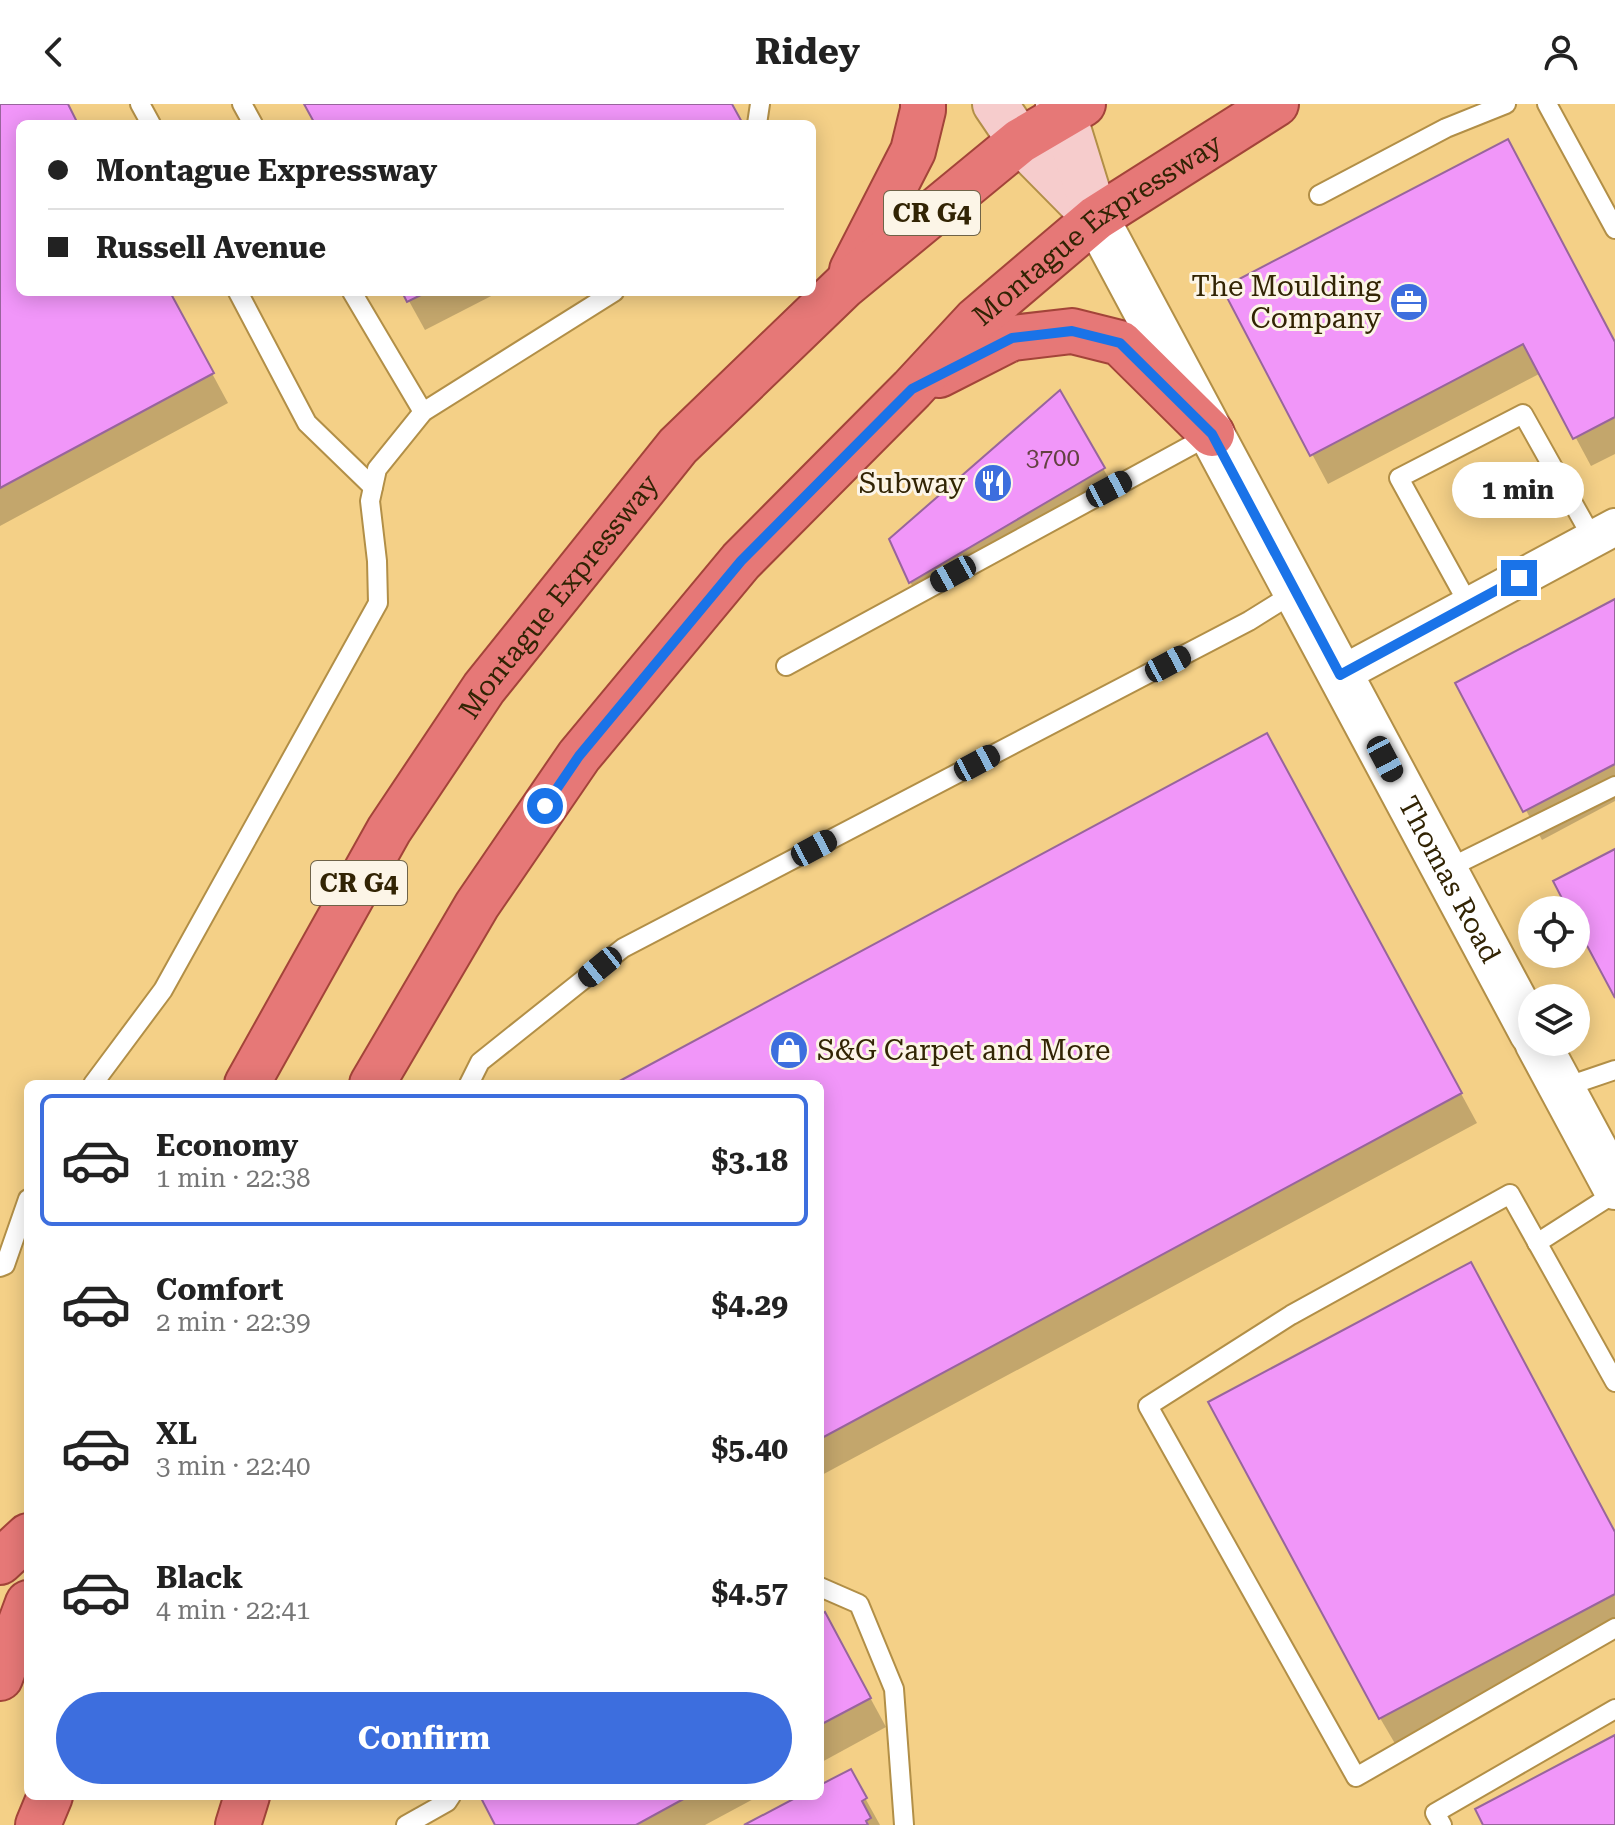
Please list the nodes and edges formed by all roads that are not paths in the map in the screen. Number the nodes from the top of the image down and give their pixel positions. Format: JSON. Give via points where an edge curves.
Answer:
{"nodes":[{"id":1,"x":923,"y":104,"type":"edge"},
{"id":2,"x":995,"y":104,"type":"edge"},
{"id":3,"x":1276,"y":104,"type":"edge"},
{"id":4,"x":1506,"y":104,"type":"edge"},
{"id":5,"x":1547,"y":104,"type":"edge"},
{"id":6,"x":1068,"y":108,"type":"edge"},
{"id":7,"x":1020,"y":141,"type":"junction"},
{"id":8,"x":1319,"y":195,"type":"dead end"},
{"id":9,"x":1096,"y":218,"type":"junction"},
{"id":10,"x":1615,"y":229,"type":"edge"},
{"id":11,"x":844,"y":286,"type":"junction"},
{"id":12,"x":240,"y":296,"type":"edge"},
{"id":13,"x":354,"y":296,"type":"edge"},
{"id":14,"x":608,"y":296,"type":"edge"},
{"id":15,"x":912,"y":389,"type":"junction"},
{"id":16,"x":423,"y":412,"type":"junction"},
{"id":17,"x":1212,"y":434,"type":"junction"},
{"id":18,"x":373,"y":487,"type":"junction"},
{"id":19,"x":1604,"y":533,"type":"edge"},
{"id":20,"x":1297,"y":591,"type":"junction"},
{"id":21,"x":1469,"y":605,"type":"junction"},
{"id":22,"x":786,"y":666,"type":"dead end"},
{"id":23,"x":1340,"y":675,"type":"junction"},
{"id":24,"x":1615,"y":786,"type":"edge"},
{"id":25,"x":1445,"y":870,"type":"junction"},
{"id":26,"x":1518,"y":1007,"type":"edge"},
{"id":27,"x":1545,"y":1056,"type":"edge"},
{"id":28,"x":1615,"y":1070,"type":"edge"},
{"id":29,"x":96,"y":1080,"type":"edge"},
{"id":30,"x":249,"y":1080,"type":"edge"},
{"id":31,"x":374,"y":1080,"type":"edge"},
{"id":32,"x":471,"y":1080,"type":"edge"},
{"id":33,"x":1562,"y":1088,"type":"junction"},
{"id":34,"x":1615,"y":1190,"type":"edge"},
{"id":35,"x":24,"y":1210,"type":"edge"},
{"id":36,"x":1537,"y":1243,"type":"junction"},
{"id":37,"x":0,"y":1267,"type":"edge"},
{"id":38,"x":1615,"y":1382,"type":"edge"},
{"id":39,"x":24,"y":1540,"type":"edge"},
{"id":40,"x":0,"y":1562,"type":"edge"},
{"id":41,"x":824,"y":1589,"type":"edge"},
{"id":42,"x":24,"y":1614,"type":"edge"},
{"id":43,"x":1615,"y":1628,"type":"edge"},
{"id":44,"x":0,"y":1678,"type":"edge"},
{"id":45,"x":1615,"y":1709,"type":"edge"},
{"id":46,"x":48,"y":1800,"type":"edge"},
{"id":47,"x":216,"y":1800,"type":"edge"},
{"id":48,"x":246,"y":1800,"type":"edge"},
{"id":49,"x":448,"y":1800,"type":"edge"},
{"id":50,"x":38,"y":1825,"type":"edge"},
{"id":51,"x":222,"y":1825,"type":"edge"},
{"id":52,"x":238,"y":1825,"type":"edge"},
{"id":53,"x":406,"y":1825,"type":"edge"},
{"id":54,"x":904,"y":1825,"type":"edge"},
{"id":55,"x":1442,"y":1825,"type":"edge"}],
"edges":[{"from":1,"to":11,"type":"highway","via":[[913,151]]},
{"from":2,"to":7,"type":"main road"},
{"from":3,"to":9,"type":"highway","name":"Montague Expressway"},
{"from":4,"to":8,"type":"lane","via":[[1446,128]]},
{"from":5,"to":10,"type":"lane"},
{"from":6,"to":7,"type":"highway","name":"Montague Expressway","number":"CR G4"},
{"from":6,"to":9,"type":"main road"},
{"from":7,"to":9,"type":"main road"},
{"from":7,"to":11,"type":"highway","name":"Montague Expressway","number":"CR G4"},
{"from":9,"to":15,"type":"highway","name":"Montague Expressway","via":[[976,320]]},
{"from":9,"to":17,"type":"street","name":"Thomas Road"},
{"from":11,"to":30,"type":"highway","name":"Montague Expressway","number":"CR G4","via":[[678,446],[484,688],[389,830]]},
{"from":12,"to":18,"type":"lane","via":[[307,423]]},
{"from":13,"to":16,"type":"lane"},
{"from":14,"to":16,"type":"lane"},
{"from":15,"to":17,"type":"highway","via":[[1012,338],[1072,331],[1120,343]]},
{"from":15,"to":31,"type":"highway","name":"Montague Expressway","via":[[741,561],[579,756],[477,905]]},
{"from":16,"to":18,"type":"lane","via":[[377,469]]},
{"from":17,"to":20,"type":"street","name":"Thomas Road"},
{"from":17,"to":22,"type":"lane"},
{"from":18,"to":29,"type":"lane","via":[[378,603],[163,990]]},
{"from":19,"to":21,"type":"street"},
{"from":19,"to":21,"type":"lane","via":[[1523,414],[1399,478]]},
{"from":20,"to":23,"type":"street","name":"Thomas Road"},
{"from":20,"to":32,"type":"lane","via":[[1249,621],[623,948],[480,1062]]},
{"from":21,"to":23,"type":"street"},
{"from":23,"to":25,"type":"street","name":"Thomas Road"},
{"from":24,"to":25,"type":"lane"},
{"from":25,"to":26,"type":"street","name":"Thomas Road"},
{"from":27,"to":33,"type":"street"},
{"from":28,"to":33,"type":"lane"},
{"from":33,"to":34,"type":"street"},
{"from":34,"to":36,"type":"lane"},
{"from":35,"to":37,"type":"lane"},
{"from":36,"to":38,"type":"lane"},
{"from":36,"to":43,"type":"lane","via":[[1510,1194],[1291,1315],[1148,1406],[1356,1777]]},
{"from":39,"to":40,"type":"highway"},
{"from":41,"to":54,"type":"lane","via":[[859,1604],[894,1689]]},
{"from":42,"to":44,"type":"highway"},
{"from":45,"to":55,"type":"lane","via":[[1435,1813]]},
{"from":46,"to":50,"type":"highway"},
{"from":47,"to":51,"type":"highway"},
{"from":48,"to":52,"type":"highway"},
{"from":49,"to":53,"type":"lane"}]}
